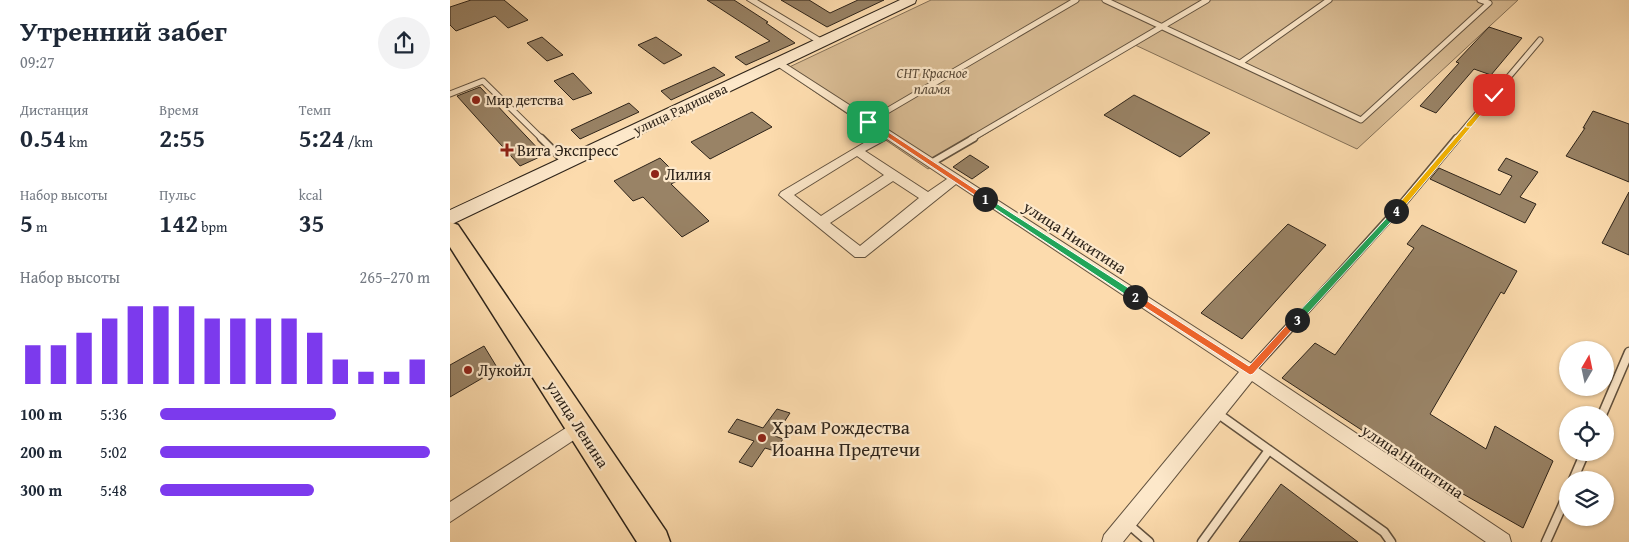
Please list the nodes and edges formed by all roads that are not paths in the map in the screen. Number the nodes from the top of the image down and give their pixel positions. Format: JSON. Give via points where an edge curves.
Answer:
{"nodes":[{"id":1,"x":751,"y":0,"type":"edge"},
{"id":2,"x":910,"y":0,"type":"edge"},
{"id":3,"x":1076,"y":0,"type":"edge"},
{"id":4,"x":1105,"y":0,"type":"edge"},
{"id":5,"x":1207,"y":0,"type":"edge"},
{"id":6,"x":1329,"y":0,"type":"edge"},
{"id":7,"x":1480,"y":0,"type":"edge"},
{"id":8,"x":1164,"y":28,"type":"junction"},
{"id":9,"x":1540,"y":40,"type":"dead end"},
{"id":10,"x":822,"y":42,"type":"junction"},
{"id":11,"x":778,"y":62,"type":"junction"},
{"id":12,"x":1240,"y":63,"type":"junction"},
{"id":13,"x":450,"y":94,"type":"edge"},
{"id":14,"x":868,"y":122,"type":"junction"},
{"id":15,"x":887,"y":134,"type":"junction"},
{"id":16,"x":856,"y":151,"type":"junction"},
{"id":17,"x":566,"y":163,"type":"junction"},
{"id":18,"x":931,"y":163,"type":"junction"},
{"id":19,"x":893,"y":175,"type":"junction"},
{"id":20,"x":955,"y":179,"type":"junction"},
{"id":21,"x":928,"y":198,"type":"junction"},
{"id":22,"x":450,"y":218,"type":"edge"},
{"id":23,"x":821,"y":223,"type":"junction"},
{"id":24,"x":450,"y":230,"type":"edge"},
{"id":25,"x":1629,"y":352,"type":"edge"},
{"id":26,"x":1250,"y":371,"type":"junction"},
{"id":27,"x":1606,"y":406,"type":"edge"},
{"id":28,"x":1217,"y":413,"type":"junction"},
{"id":29,"x":580,"y":427,"type":"junction"},
{"id":30,"x":1269,"y":450,"type":"junction"},
{"id":31,"x":450,"y":513,"type":"edge"},
{"id":32,"x":1559,"y":513,"type":"edge"},
{"id":33,"x":1127,"y":524,"type":"junction"},
{"id":34,"x":656,"y":542,"type":"edge"},
{"id":35,"x":1111,"y":542,"type":"edge"},
{"id":36,"x":1149,"y":542,"type":"edge"},
{"id":37,"x":1202,"y":542,"type":"edge"},
{"id":38,"x":1391,"y":542,"type":"edge"},
{"id":39,"x":1502,"y":542,"type":"edge"},
{"id":40,"x":1546,"y":542,"type":"edge"}],
"edges":[{"from":1,"to":10,"type":"street"},
{"from":2,"to":10,"type":"street","name":"улица Радищева"},
{"from":3,"to":14,"type":"lane"},
{"from":4,"to":8,"type":"lane"},
{"from":5,"to":8,"type":"lane"},
{"from":6,"to":12,"type":"lane"},
{"from":7,"to":12,"type":"lane","via":[[1489,3],[1361,120]]},
{"from":8,"to":12,"type":"lane"},
{"from":8,"to":18,"type":"lane"},
{"from":9,"to":26,"type":"lane","via":[[1402,204]]},
{"from":10,"to":11,"type":"street","name":"улица Радищева"},
{"from":11,"to":14,"type":"street","name":"улица Никитина"},
{"from":11,"to":17,"type":"street","name":"улица Радищева"},
{"from":13,"to":17,"type":"lane","via":[[483,81]]},
{"from":14,"to":15,"type":"street","name":"улица Никитина"},
{"from":15,"to":16,"type":"street"},
{"from":15,"to":18,"type":"street","name":"улица Никитина"},
{"from":16,"to":19,"type":"street"},
{"from":16,"to":23,"type":"street","via":[[785,196]]},
{"from":17,"to":22,"type":"street","name":"улица Радищева"},
{"from":18,"to":20,"type":"street","name":"улица Никитина"},
{"from":19,"to":21,"type":"street"},
{"from":19,"to":23,"type":"street"},
{"from":20,"to":21,"type":"street"},
{"from":20,"to":26,"type":"street","name":"улица Никитина"},
{"from":21,"to":23,"type":"street","via":[[860,253]]},
{"from":24,"to":29,"type":"main road","name":"улица Ленина"},
{"from":25,"to":27,"type":"lane"},
{"from":26,"to":28,"type":"street"},
{"from":26,"to":39,"type":"street","name":"улица Никитина"},
{"from":28,"to":30,"type":"lane"},
{"from":28,"to":33,"type":"street"},
{"from":29,"to":31,"type":"street"},
{"from":29,"to":34,"type":"main road","name":"улица Ленина"},
{"from":30,"to":37,"type":"lane"},
{"from":30,"to":38,"type":"lane","via":[[1384,532]]},
{"from":32,"to":40,"type":"lane"},
{"from":33,"to":35,"type":"street"},
{"from":33,"to":36,"type":"lane"}]}
